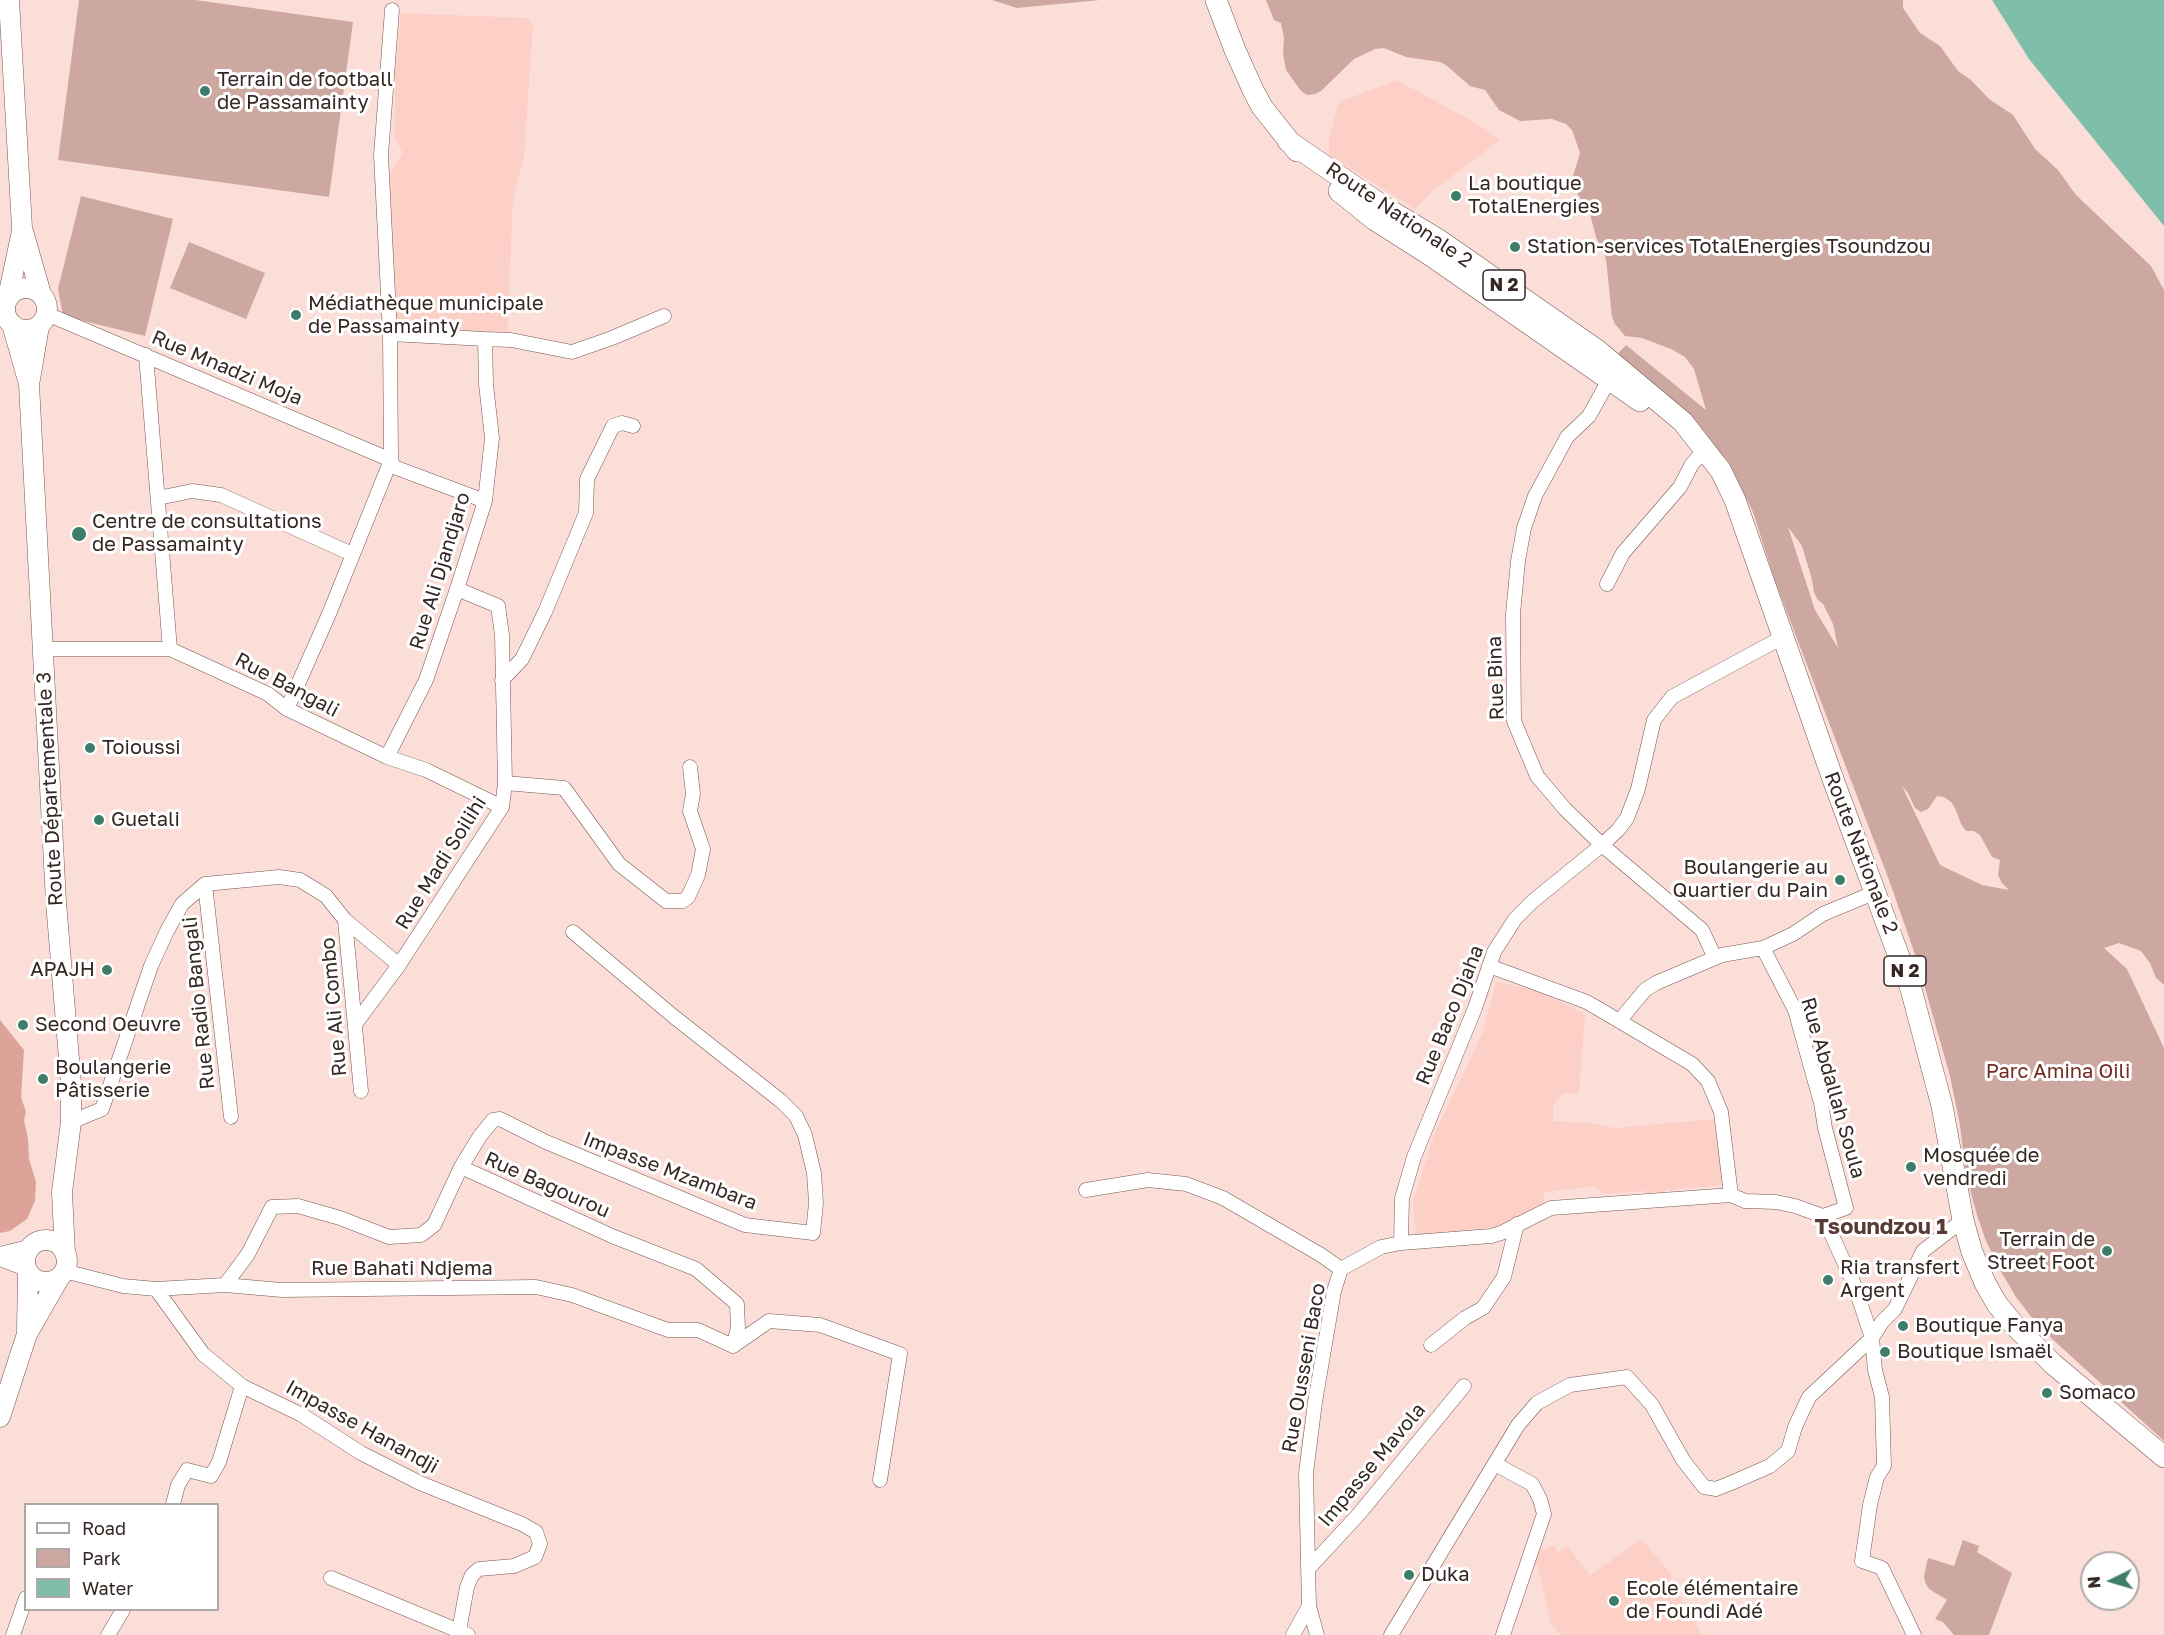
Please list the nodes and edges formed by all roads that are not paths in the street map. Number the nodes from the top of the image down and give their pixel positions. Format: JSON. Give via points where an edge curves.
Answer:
{"nodes":[{"id":1,"x":9,"y":0,"type":"edge"},
{"id":2,"x":1216,"y":0,"type":"edge"},
{"id":3,"x":392,"y":10,"type":"dead end"},
{"id":4,"x":1288,"y":141,"type":"junction"},
{"id":5,"x":22,"y":228,"type":"junction"},
{"id":6,"x":1477,"y":288,"type":"junction"},
{"id":7,"x":41,"y":294,"type":"junction"},
{"id":8,"x":5,"y":302,"type":"edge"},
{"id":9,"x":1544,"y":314,"type":"junction"},
{"id":10,"x":664,"y":316,"type":"dead end"},
{"id":11,"x":43,"y":320,"type":"junction"},
{"id":12,"x":12,"y":324,"type":"junction"},
{"id":13,"x":390,"y":334,"type":"junction"},
{"id":14,"x":485,"y":339,"type":"junction"},
{"id":15,"x":146,"y":355,"type":"junction"},
{"id":16,"x":1609,"y":380,"type":"junction"},
{"id":17,"x":29,"y":384,"type":"junction"},
{"id":18,"x":633,"y":426,"type":"dead end"},
{"id":19,"x":1704,"y":449,"type":"junction"},
{"id":20,"x":391,"y":460,"type":"junction"},
{"id":21,"x":158,"y":498,"type":"junction"},
{"id":22,"x":485,"y":501,"type":"junction"},
{"id":23,"x":352,"y":554,"type":"junction"},
{"id":24,"x":1607,"y":584,"type":"dead end"},
{"id":25,"x":457,"y":590,"type":"junction"},
{"id":26,"x":1783,"y":637,"type":"junction"},
{"id":27,"x":42,"y":649,"type":"junction"},
{"id":28,"x":170,"y":649,"type":"junction"},
{"id":29,"x":502,"y":680,"type":"junction"},
{"id":30,"x":287,"y":709,"type":"junction"},
{"id":31,"x":387,"y":757,"type":"junction"},
{"id":32,"x":690,"y":767,"type":"dead end"},
{"id":33,"x":505,"y":783,"type":"junction"},
{"id":34,"x":502,"y":807,"type":"junction"},
{"id":35,"x":1602,"y":845,"type":"junction"},
{"id":36,"x":205,"y":884,"type":"junction"},
{"id":37,"x":1876,"y":892,"type":"junction"},
{"id":38,"x":345,"y":920,"type":"junction"},
{"id":39,"x":573,"y":932,"type":"dead end"},
{"id":40,"x":1763,"y":948,"type":"junction"},
{"id":41,"x":1715,"y":958,"type":"junction"},
{"id":42,"x":399,"y":965,"type":"junction"},
{"id":43,"x":1489,"y":966,"type":"junction"},
{"id":44,"x":1620,"y":1020,"type":"junction"},
{"id":45,"x":356,"y":1023,"type":"junction"},
{"id":46,"x":362,"y":1091,"type":"dead end"},
{"id":47,"x":231,"y":1117,"type":"dead end"},
{"id":48,"x":71,"y":1122,"type":"junction"},
{"id":49,"x":461,"y":1167,"type":"junction"},
{"id":50,"x":1086,"y":1190,"type":"dead end"},
{"id":51,"x":62,"y":1192,"type":"junction"},
{"id":52,"x":1731,"y":1195,"type":"junction"},
{"id":53,"x":1823,"y":1216,"type":"junction"},
{"id":54,"x":1963,"y":1220,"type":"junction"},
{"id":55,"x":1517,"y":1224,"type":"junction"},
{"id":56,"x":1401,"y":1243,"type":"junction"},
{"id":57,"x":34,"y":1244,"type":"junction"},
{"id":58,"x":0,"y":1254,"type":"edge"},
{"id":59,"x":0,"y":1259,"type":"edge"},
{"id":60,"x":63,"y":1267,"type":"junction"},
{"id":61,"x":1341,"y":1269,"type":"junction"},
{"id":62,"x":27,"y":1271,"type":"junction"},
{"id":63,"x":225,"y":1285,"type":"junction"},
{"id":64,"x":156,"y":1289,"type":"junction"},
{"id":65,"x":27,"y":1334,"type":"junction"},
{"id":66,"x":1872,"y":1338,"type":"junction"},
{"id":67,"x":1431,"y":1345,"type":"dead end"},
{"id":68,"x":733,"y":1346,"type":"junction"},
{"id":69,"x":242,"y":1386,"type":"junction"},
{"id":70,"x":1464,"y":1386,"type":"dead end"},
{"id":71,"x":0,"y":1417,"type":"edge"},
{"id":72,"x":2161,"y":1456,"type":"edge"},
{"id":73,"x":1495,"y":1464,"type":"junction"},
{"id":74,"x":880,"y":1480,"type":"dead end"},
{"id":75,"x":173,"y":1503,"type":"edge"},
{"id":76,"x":1308,"y":1568,"type":"junction"},
{"id":77,"x":331,"y":1578,"type":"dead end"},
{"id":78,"x":24,"y":1604,"type":"edge"},
{"id":79,"x":1310,"y":1606,"type":"junction"},
{"id":80,"x":122,"y":1611,"type":"edge"},
{"id":81,"x":463,"y":1633,"type":"edge"},
{"id":82,"x":13,"y":1635,"type":"edge"},
{"id":83,"x":108,"y":1635,"type":"edge"},
{"id":84,"x":1293,"y":1635,"type":"edge"},
{"id":85,"x":1317,"y":1635,"type":"edge"},
{"id":86,"x":1391,"y":1635,"type":"edge"},
{"id":87,"x":1503,"y":1635,"type":"edge"},
{"id":88,"x":1914,"y":1635,"type":"edge"}],
"edges":[{"from":1,"to":5,"type":"main road"},
{"from":2,"to":4,"type":"main road","name":"Route Nationale 2","number":"N 2","via":[[1246,78]]},
{"from":3,"to":13,"type":"street","via":[[381,155]]},
{"from":4,"to":6,"type":"main road","name":"Route Nationale 2","number":"N 2","via":[[1311,168],[1375,220]]},
{"from":4,"to":9,"type":"main road","name":"Route Nationale 2","number":"N 2"},
{"from":5,"to":7,"type":"main road"},
{"from":5,"to":8,"type":"main road"},
{"from":6,"to":9,"type":"main road","number":"N 2"},
{"from":6,"to":16,"type":"main road","name":"Route Nationale 2","number":"N 2"},
{"from":7,"to":8,"type":"main road","via":[[27,288],[14,292]]},
{"from":7,"to":11,"type":"main road","via":[[47,306]]},
{"from":8,"to":12,"type":"main road","via":[[7,319]]},
{"from":9,"to":19,"type":"main road","name":"Route Nationale 2","number":"N 2","via":[[1598,350],[1650,393],[1683,422]]},
{"from":10,"to":14,"type":"street","via":[[572,352]]},
{"from":11,"to":12,"type":"main road","via":[[25,330]]},
{"from":11,"to":15,"type":"street","name":"Rue Mnadzi Moja"},
{"from":11,"to":17,"type":"main road","name":"Route Départementale 3"},
{"from":12,"to":17,"type":"main road","name":"Route Départementale 3"},
{"from":13,"to":14,"type":"street"},
{"from":13,"to":20,"type":"street"},
{"from":14,"to":22,"type":"street","name":"Rue Ali Djandjaro","via":[[492,438]]},
{"from":15,"to":20,"type":"street","name":"Rue Mnadzi Moja"},
{"from":15,"to":21,"type":"street"},
{"from":16,"to":19,"type":"main road","name":"Route Nationale 2","number":"N 2"},
{"from":16,"to":35,"type":"street","name":"Rue Bina","via":[[1588,416],[1567,436],[1535,496],[1519,554],[1514,614],[1514,721],[1525,751],[1537,776]]},
{"from":17,"to":27,"type":"main road","name":"Route Départementale 3"},
{"from":18,"to":29,"type":"street","via":[[613,426],[587,480],[586,513],[545,612],[522,659]]},
{"from":19,"to":24,"type":"street","via":[[1680,487],[1623,552]]},
{"from":19,"to":26,"type":"main road","name":"Route Nationale 2","number":"N 2","via":[[1721,471],[1735,500]]},
{"from":20,"to":22,"type":"street","name":"Rue Mnadzi Moja","via":[[394,467]]},
{"from":20,"to":23,"type":"street"},
{"from":21,"to":23,"type":"street","via":[[192,491],[221,495]]},
{"from":21,"to":28,"type":"street"},
{"from":22,"to":25,"type":"street","name":"Rue Ali Djandjaro"},
{"from":23,"to":30,"type":"street"},
{"from":25,"to":29,"type":"street","name":"Rue Madi Soilihi","via":[[498,606]]},
{"from":25,"to":31,"type":"street","name":"Rue Ali Djandjaro","via":[[426,680]]},
{"from":26,"to":35,"type":"street","name":"Rue Baco Djaha","via":[[1672,697],[1654,720],[1628,818]]},
{"from":26,"to":37,"type":"main road","name":"Route Nationale 2","number":"N 2"},
{"from":27,"to":28,"type":"street","name":"Rue Bangali"},
{"from":27,"to":48,"type":"main road","name":"Route Départementale 3"},
{"from":28,"to":30,"type":"street","name":"Rue Bangali","via":[[268,694]]},
{"from":29,"to":33,"type":"street","name":"Rue Madi Soilihi"},
{"from":30,"to":31,"type":"street","name":"Rue Bangali"},
{"from":31,"to":34,"type":"street","name":"Rue Bangali","via":[[426,770]]},
{"from":32,"to":33,"type":"street","via":[[690,811],[703,849],[688,897],[674,902],[666,901],[620,864],[564,788]]},
{"from":33,"to":34,"type":"street","name":"Rue Madi Soilihi"},
{"from":34,"to":42,"type":"street","name":"Rue Madi Soilihi"},
{"from":35,"to":41,"type":"street","name":"Rue Bina","via":[[1702,930]]},
{"from":35,"to":43,"type":"street","name":"Rue Baco Djaha","via":[[1515,919]]},
{"from":36,"to":38,"type":"street","name":"Rue Ali Combo","via":[[279,877],[300,880],[326,896]]},
{"from":36,"to":47,"type":"street","name":"Rue Radio Bangali"},
{"from":36,"to":48,"type":"street","via":[[182,904],[167,931],[151,966],[102,1109]]},
{"from":37,"to":40,"type":"street","via":[[1823,914]]},
{"from":37,"to":54,"type":"main road","name":"Route Nationale 2","number":"N 2","via":[[1930,1053]]},
{"from":38,"to":42,"type":"street","name":"Rue Ali Combo"},
{"from":38,"to":45,"type":"street","name":"Rue Ali Combo"},
{"from":39,"to":49,"type":"street","name":"Impasse Mzambara","via":[[796,1116],[814,1173],[813,1233],[745,1225],[500,1119],[493,1119]]},
{"from":40,"to":41,"type":"street"},
{"from":40,"to":53,"type":"street","name":"Rue Abdallah Soula","via":[[1795,1010],[1846,1208]]},
{"from":41,"to":44,"type":"street","via":[[1644,990]]},
{"from":42,"to":45,"type":"street","name":"Rue Madi Soilihi"},
{"from":43,"to":44,"type":"street","via":[[1587,1002]]},
{"from":43,"to":56,"type":"street","name":"Rue Baco Djaha","via":[[1411,1167],[1402,1198]]},
{"from":44,"to":52,"type":"street","via":[[1692,1064],[1708,1081],[1721,1112]]},
{"from":45,"to":46,"type":"street","name":"Rue Ali Combo"},
{"from":48,"to":51,"type":"main road","name":"Route Départementale 3"},
{"from":49,"to":63,"type":"street","name":"Rue Bagourou","via":[[434,1225],[421,1235],[389,1237],[298,1206],[272,1207],[248,1254]]},
{"from":49,"to":68,"type":"street","name":"Rue Bagourou","via":[[612,1236],[696,1269],[738,1304]]},
{"from":50,"to":61,"type":"street","via":[[1148,1180],[1186,1184],[1223,1198]]},
{"from":51,"to":57,"type":"main road","name":"Route Départementale 3","via":[[52,1217]]},
{"from":51,"to":60,"type":"main road","name":"Route Départementale 3"},
{"from":52,"to":53,"type":"street","name":"Rue Ousseni Baco","via":[[1745,1201],[1795,1206]]},
{"from":52,"to":55,"type":"street","name":"Rue Ousseni Baco","via":[[1551,1208]]},
{"from":53,"to":66,"type":"street","via":[[1854,1284]]},
{"from":54,"to":66,"type":"street","via":[[1923,1251],[1895,1309]]},
{"from":54,"to":72,"type":"main road","name":"Route Nationale 2","number":"N 2","via":[[1985,1283],[2015,1326],[2053,1364]]},
{"from":55,"to":56,"type":"street","name":"Rue Ousseni Baco","via":[[1491,1236]]},
{"from":55,"to":67,"type":"street","via":[[1504,1277],[1483,1308]]},
{"from":56,"to":61,"type":"street","name":"Rue Ousseni Baco","via":[[1382,1247]]},
{"from":57,"to":58,"type":"street"},
{"from":57,"to":60,"type":"main road","via":[[51,1240],[62,1248]]},
{"from":57,"to":62,"type":"main road","via":[[25,1258]]},
{"from":59,"to":62,"type":"street"},
{"from":60,"to":62,"type":"main road","via":[[46,1282],[33,1278]]},
{"from":60,"to":64,"type":"street","name":"Rue Bahati Ndjema","via":[[123,1286]]},
{"from":60,"to":65,"type":"main road"},
{"from":61,"to":76,"type":"street","name":"Rue Ousseni Baco","via":[[1309,1436],[1305,1494]]},
{"from":62,"to":65,"type":"main road"},
{"from":63,"to":64,"type":"street","name":"Rue Bahati Ndjema"},
{"from":63,"to":68,"type":"street","name":"Rue Bahati Ndjema","via":[[282,1290],[536,1287],[572,1295],[668,1330],[698,1330]]},
{"from":64,"to":69,"type":"street","name":"Impasse Hanandji","via":[[203,1354]]},
{"from":65,"to":71,"type":"main road"},
{"from":66,"to":73,"type":"street","via":[[1809,1397],[1788,1451],[1770,1466],[1716,1489],[1704,1487],[1683,1460],[1652,1405],[1627,1377],[1570,1385],[1537,1403],[1518,1425]]},
{"from":66,"to":88,"type":"street","via":[[1882,1397],[1884,1466],[1870,1505],[1862,1561],[1882,1568]]},
{"from":68,"to":74,"type":"street","via":[[769,1321],[820,1325],[900,1354]]},
{"from":69,"to":75,"type":"street","via":[[219,1462],[211,1476],[187,1470],[177,1485]]},
{"from":69,"to":81,"type":"street","name":"Impasse Hanandji","via":[[302,1415],[361,1453],[410,1478],[536,1532],[540,1544],[535,1557],[514,1566],[479,1569],[472,1575],[467,1587]]},
{"from":70,"to":76,"type":"street","name":"Impasse Mavola","via":[[1359,1514]]},
{"from":73,"to":86,"type":"street"},
{"from":73,"to":87,"type":"street","via":[[1532,1484],[1544,1514]]},
{"from":76,"to":79,"type":"street","name":"Rue Ousseni Baco"},
{"from":77,"to":81,"type":"street"},
{"from":78,"to":82,"type":"street"},
{"from":79,"to":84,"type":"street"},
{"from":79,"to":85,"type":"street","name":"Rue Ousseni Baco"},
{"from":80,"to":83,"type":"street"}]}
